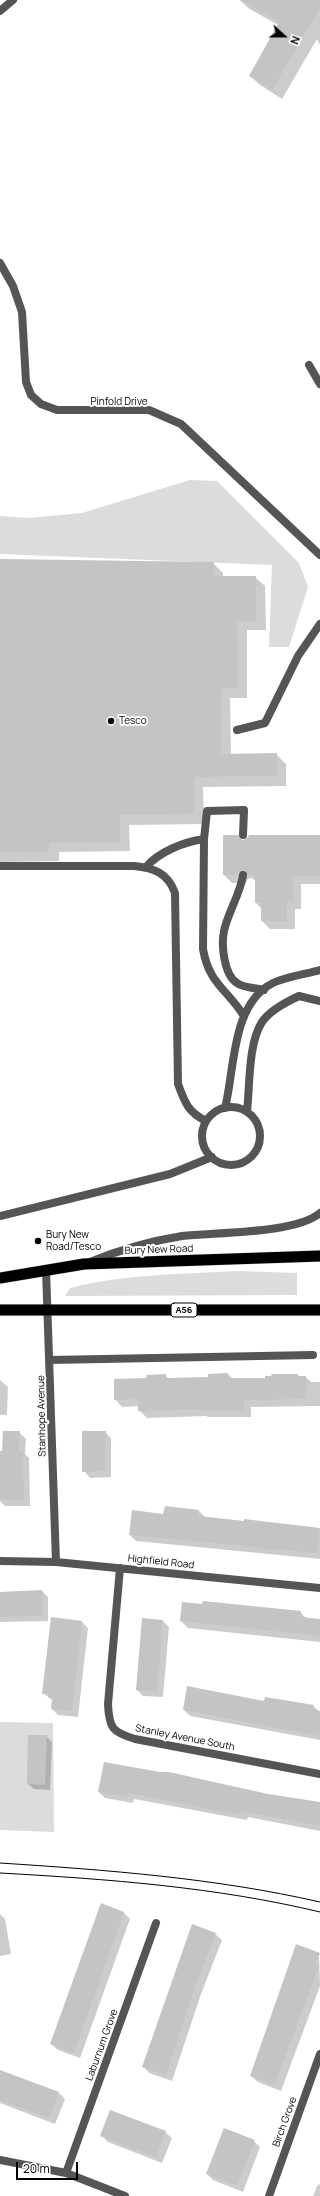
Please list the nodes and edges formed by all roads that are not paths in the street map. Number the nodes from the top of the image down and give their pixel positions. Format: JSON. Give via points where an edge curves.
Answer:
{"nodes":[{"id":1,"x":13,"y":0,"type":"edge"},
{"id":2,"x":0,"y":11,"type":"edge"},
{"id":3,"x":0,"y":263,"type":"edge"},
{"id":4,"x":309,"y":365,"type":"dead end"},
{"id":5,"x":320,"y":384,"type":"edge"},
{"id":6,"x":320,"y":555,"type":"edge"},
{"id":7,"x":320,"y":624,"type":"edge"},
{"id":8,"x":237,"y":730,"type":"dead end"},
{"id":9,"x":243,"y":835,"type":"dead end"},
{"id":10,"x":204,"y":839,"type":"junction"},
{"id":11,"x":0,"y":866,"type":"edge"},
{"id":12,"x":146,"y":867,"type":"junction"},
{"id":13,"x":243,"y":875,"type":"dead end"},
{"id":14,"x":320,"y":970,"type":"edge"},
{"id":15,"x":264,"y":990,"type":"junction"},
{"id":16,"x":320,"y":1000,"type":"edge"},
{"id":17,"x":244,"y":1016,"type":"junction"},
{"id":18,"x":224,"y":1108,"type":"junction"},
{"id":19,"x":247,"y":1111,"type":"junction"},
{"id":20,"x":206,"y":1121,"type":"junction"},
{"id":21,"x":212,"y":1157,"type":"junction"},
{"id":22,"x":320,"y":1213,"type":"edge"},
{"id":23,"x":0,"y":1216,"type":"edge"},
{"id":24,"x":320,"y":1256,"type":"edge"},
{"id":25,"x":84,"y":1264,"type":"junction"},
{"id":26,"x":46,"y":1270,"type":"junction"},
{"id":27,"x":0,"y":1278,"type":"edge"},
{"id":28,"x":0,"y":1310,"type":"edge"},
{"id":29,"x":48,"y":1310,"type":"junction"},
{"id":30,"x":320,"y":1310,"type":"edge"},
{"id":31,"x":313,"y":1355,"type":"dead end"},
{"id":32,"x":50,"y":1360,"type":"junction"},
{"id":33,"x":0,"y":1561,"type":"edge"},
{"id":34,"x":56,"y":1562,"type":"junction"},
{"id":35,"x":120,"y":1568,"type":"junction"},
{"id":36,"x":320,"y":1588,"type":"edge"},
{"id":37,"x":320,"y":1774,"type":"edge"},
{"id":38,"x":156,"y":1923,"type":"dead end"},
{"id":39,"x":320,"y":2054,"type":"edge"},
{"id":40,"x":0,"y":2160,"type":"edge"},
{"id":41,"x":66,"y":2173,"type":"junction"},
{"id":42,"x":125,"y":2196,"type":"edge"},
{"id":43,"x":268,"y":2196,"type":"edge"}],
"edges":[{"from":1,"to":2,"type":"street"},
{"from":3,"to":6,"type":"street","name":"Pinfold Drive","via":[[14,286],[22,312],[26,382],[31,394],[41,404],[58,410],[149,410],[181,424]]},
{"from":4,"to":5,"type":"street"},
{"from":7,"to":8,"type":"street","via":[[298,656],[265,723]]},
{"from":9,"to":10,"type":"street","via":[[244,810],[207,811]]},
{"from":10,"to":12,"type":"street","via":[[192,840],[155,857]]},
{"from":10,"to":17,"type":"street","via":[[205,960],[217,984],[233,998]]},
{"from":11,"to":12,"type":"street"},
{"from":12,"to":20,"type":"street","via":[[164,874],[172,883],[175,893],[178,1084],[187,1106],[195,1115]]},
{"from":13,"to":15,"type":"street","via":[[242,886],[224,932],[223,961],[230,976],[237,983]]},
{"from":14,"to":15,"type":"street","via":[[272,983]]},
{"from":15,"to":17,"type":"street","via":[[252,1000]]},
{"from":16,"to":19,"type":"street","via":[[300,996],[279,1006],[262,1022],[253,1046]]},
{"from":17,"to":18,"type":"street","via":[[236,1040]]},
{"from":18,"to":19,"type":"street","via":[[233,1106]]},
{"from":18,"to":20,"type":"street","via":[[215,1112]]},
{"from":19,"to":21,"type":"street","via":[[260,1128],[260,1140],[256,1151],[238,1164],[226,1164]]},
{"from":20,"to":21,"type":"street","via":[[203,1143]]},
{"from":21,"to":23,"type":"street","via":[[170,1174]]},
{"from":22,"to":25,"type":"street","via":[[285,1227],[182,1236],[111,1253]]},
{"from":24,"to":25,"type":"highway","name":"Bury New Road"},
{"from":25,"to":26,"type":"highway","name":"Bury New Road"},
{"from":26,"to":27,"type":"highway","name":"Bury New Road"},
{"from":26,"to":29,"type":"street","name":"Stanhope Avenue"},
{"from":28,"to":29,"type":"highway","number":"A56"},
{"from":29,"to":30,"type":"highway","number":"A56"},
{"from":29,"to":32,"type":"street","name":"Stanhope Avenue"},
{"from":31,"to":32,"type":"street"},
{"from":32,"to":34,"type":"street","name":"Stanhope Avenue"},
{"from":33,"to":34,"type":"street","name":"Highfield Road"},
{"from":34,"to":35,"type":"street","name":"Highfield Road"},
{"from":35,"to":36,"type":"street","name":"Highfield Road"},
{"from":35,"to":37,"type":"street","name":"Stanley Avenue South","via":[[108,1704],[113,1729],[123,1736],[135,1739]]},
{"from":38,"to":41,"type":"street","name":"Laburnum Grove"},
{"from":39,"to":43,"type":"street","name":"Birch Grove"},
{"from":40,"to":41,"type":"street"},
{"from":41,"to":42,"type":"street"}]}
